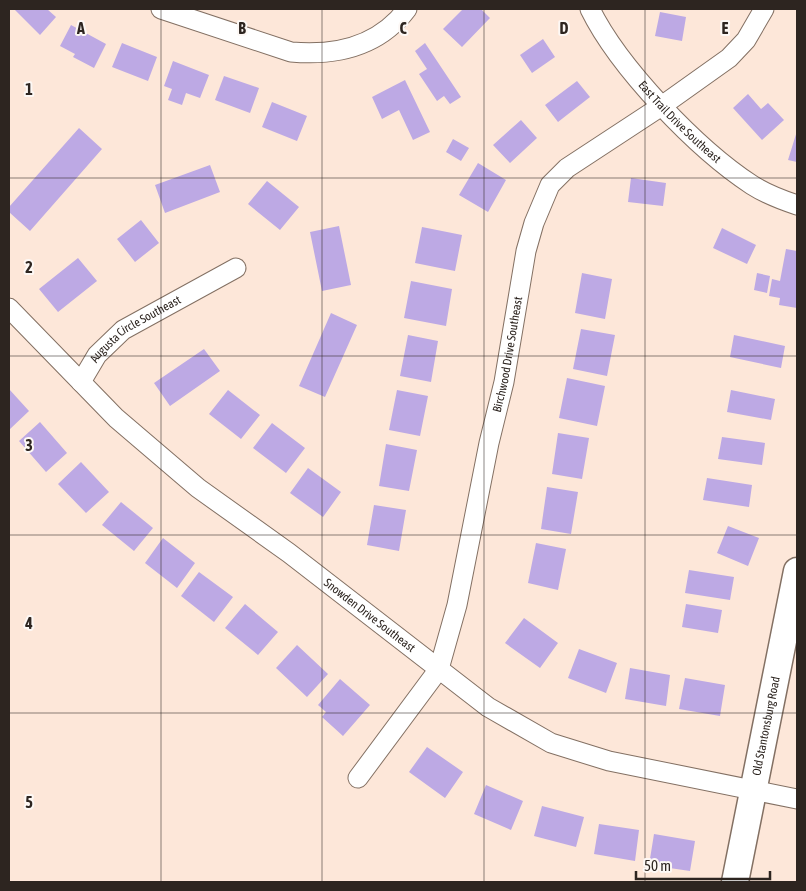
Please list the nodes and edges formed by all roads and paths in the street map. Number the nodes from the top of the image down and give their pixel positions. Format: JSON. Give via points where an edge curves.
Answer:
{"nodes":[{"id":1,"x":162,"y":9,"type":"edge"},
{"id":2,"x":407,"y":9,"type":"edge"},
{"id":3,"x":590,"y":9,"type":"edge"},
{"id":4,"x":764,"y":9,"type":"edge"},
{"id":5,"x":663,"y":105,"type":"junction"},
{"id":6,"x":797,"y":205,"type":"edge"},
{"id":7,"x":236,"y":268,"type":"dead end"},
{"id":8,"x":9,"y":308,"type":"edge"},
{"id":9,"x":81,"y":382,"type":"junction"},
{"id":10,"x":797,"y":571,"type":"edge"},
{"id":11,"x":439,"y":669,"type":"junction"},
{"id":12,"x":358,"y":778,"type":"dead end"},
{"id":13,"x":754,"y":791,"type":"junction"},
{"id":14,"x":797,"y":799,"type":"edge"},
{"id":15,"x":735,"y":882,"type":"edge"}],
"edges":[{"from":1,"to":2,"type":"street","via":[[291,52],[309,54],[351,49],[386,30]]},
{"from":3,"to":5,"type":"street","name":"East Trail Drive Southeast","via":[[623,59]]},
{"from":4,"to":5,"type":"street","name":"Birchwood Drive Southeast","via":[[746,40],[729,58]]},
{"from":5,"to":6,"type":"street","name":"East Trail Drive Southeast","via":[[698,142],[731,170],[761,190]]},
{"from":5,"to":11,"type":"street","name":"Birchwood Drive Southeast","via":[[566,168],[550,185],[534,223],[457,605]]},
{"from":7,"to":9,"type":"street","name":"Augusta Circle Southeast","via":[[123,330],[97,355]]},
{"from":8,"to":9,"type":"street","name":"Snowden Drive Southeast"},
{"from":9,"to":11,"type":"street","name":"Snowden Drive Southeast","via":[[116,418],[198,488],[289,553]]},
{"from":10,"to":13,"type":"street","name":"Old Stantonsburg Road"},
{"from":11,"to":12,"type":"street","name":"Birchwood Drive Southeast"},
{"from":11,"to":13,"type":"street","name":"Snowden Drive Southeast","via":[[488,707],[551,742],[610,761]]},
{"from":13,"to":14,"type":"street","name":"Snowden Drive Southeast"},
{"from":13,"to":15,"type":"street","name":"Old Stantonsburg Road"}]}
